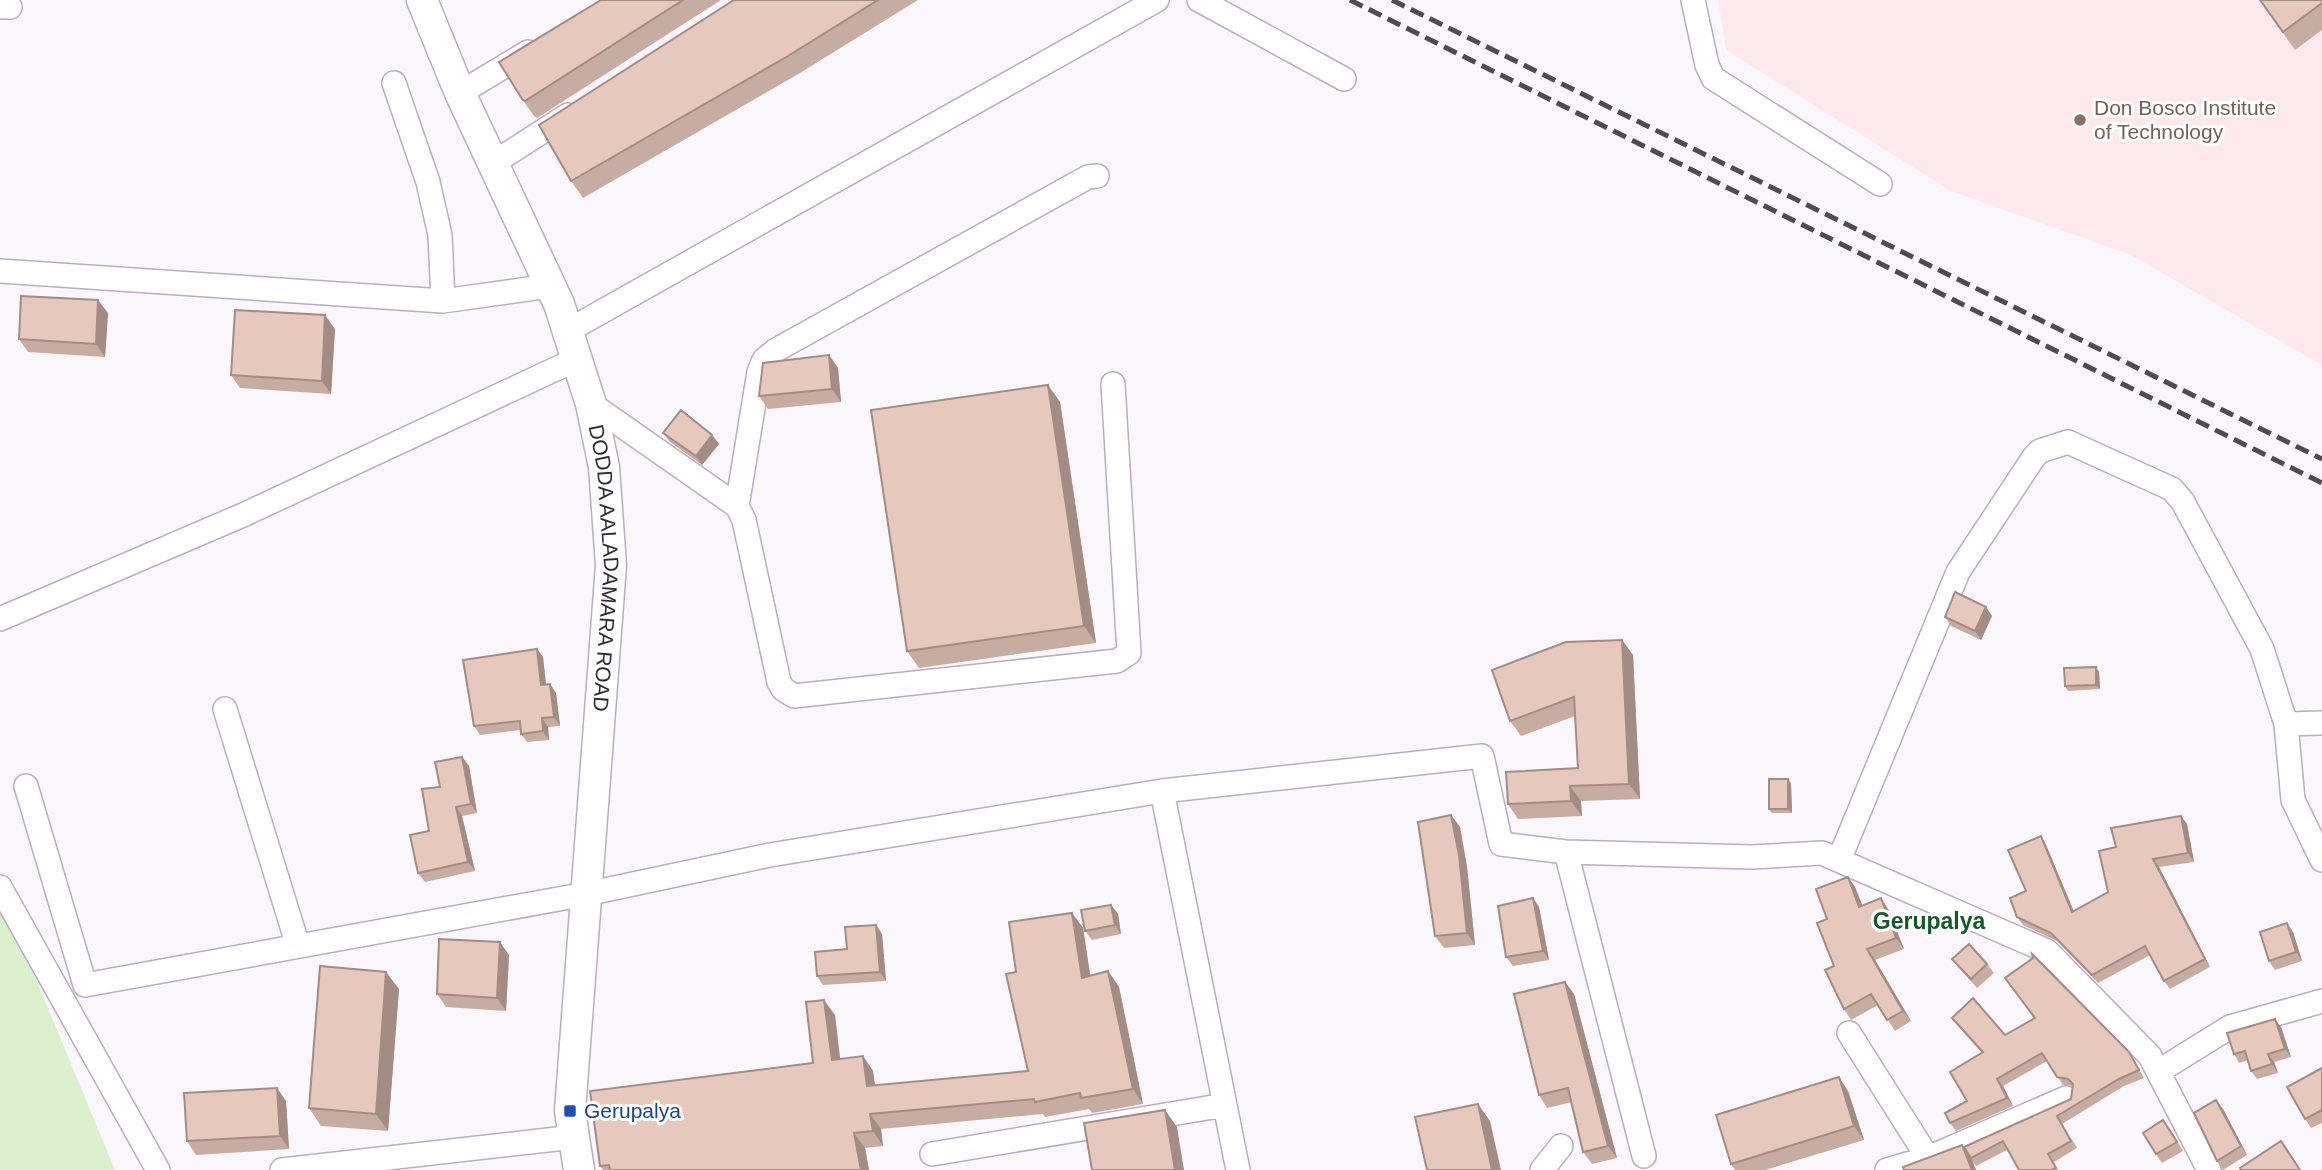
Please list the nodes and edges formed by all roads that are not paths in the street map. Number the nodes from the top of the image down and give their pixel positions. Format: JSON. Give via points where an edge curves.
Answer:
{"nodes":[{"id":1,"x":422,"y":0,"type":"edge"},
{"id":2,"x":1157,"y":0,"type":"edge"},
{"id":3,"x":1199,"y":0,"type":"edge"},
{"id":4,"x":1693,"y":0,"type":"edge"},
{"id":5,"x":543,"y":43,"type":"edge"},
{"id":6,"x":1344,"y":79,"type":"dead end"},
{"id":7,"x":394,"y":83,"type":"dead end"},
{"id":8,"x":460,"y":93,"type":"junction"},
{"id":9,"x":586,"y":103,"type":"edge"},
{"id":10,"x":495,"y":162,"type":"junction"},
{"id":11,"x":1097,"y":176,"type":"dead end"},
{"id":12,"x":1880,"y":184,"type":"dead end"},
{"id":13,"x":0,"y":271,"type":"edge"},
{"id":14,"x":550,"y":286,"type":"junction"},
{"id":15,"x":443,"y":301,"type":"junction"},
{"id":16,"x":569,"y":330,"type":"junction"},
{"id":17,"x":578,"y":359,"type":"junction"},
{"id":18,"x":1113,"y":384,"type":"dead end"},
{"id":19,"x":591,"y":404,"type":"junction"},
{"id":20,"x":737,"y":506,"type":"junction"},
{"id":21,"x":0,"y":619,"type":"edge"},
{"id":22,"x":225,"y":709,"type":"dead end"},
{"id":23,"x":2322,"y":723,"type":"edge"},
{"id":24,"x":2286,"y":724,"type":"junction"},
{"id":25,"x":26,"y":786,"type":"dead end"},
{"id":26,"x":1162,"y":791,"type":"junction"},
{"id":27,"x":1566,"y":852,"type":"junction"},
{"id":28,"x":1839,"y":860,"type":"junction"},
{"id":29,"x":2322,"y":860,"type":"edge"},
{"id":30,"x":0,"y":887,"type":"edge"},
{"id":31,"x":586,"y":894,"type":"junction"},
{"id":32,"x":298,"y":946,"type":"junction"},
{"id":33,"x":2322,"y":1001,"type":"edge"},
{"id":34,"x":1849,"y":1033,"type":"dead end"},
{"id":35,"x":2159,"y":1071,"type":"junction"},
{"id":36,"x":2066,"y":1098,"type":"edge"},
{"id":37,"x":1225,"y":1105,"type":"junction"},
{"id":38,"x":573,"y":1137,"type":"junction"},
{"id":39,"x":1561,"y":1146,"type":"dead end"},
{"id":40,"x":932,"y":1154,"type":"dead end"},
{"id":41,"x":1644,"y":1156,"type":"dead end"},
{"id":42,"x":1928,"y":1158,"type":"junction"},
{"id":43,"x":158,"y":1170,"type":"edge"},
{"id":44,"x":282,"y":1170,"type":"edge"},
{"id":45,"x":579,"y":1170,"type":"edge"},
{"id":46,"x":1238,"y":1170,"type":"edge"},
{"id":47,"x":1542,"y":1170,"type":"edge"},
{"id":48,"x":1887,"y":1170,"type":"edge"},
{"id":49,"x":2209,"y":1170,"type":"edge"}],
"edges":[{"from":1,"to":8,"type":"main road","name":"DODDA AALADAMARA ROAD"},
{"from":2,"to":16,"type":"street"},
{"from":3,"to":6,"type":"street"},
{"from":4,"to":12,"type":"street","via":[[1713,78]]},
{"from":5,"to":8,"type":"street"},
{"from":7,"to":15,"type":"street","via":[[428,181],[440,235]]},
{"from":8,"to":10,"type":"main road","name":"DODDA AALADAMARA ROAD"},
{"from":9,"to":10,"type":"street"},
{"from":10,"to":14,"type":"main road","name":"DODDA AALADAMARA ROAD"},
{"from":11,"to":20,"type":"street","via":[[764,360]]},
{"from":13,"to":15,"type":"street"},
{"from":14,"to":15,"type":"street"},
{"from":14,"to":16,"type":"main road","name":"DODDA AALADAMARA ROAD"},
{"from":16,"to":17,"type":"main road","name":"DODDA AALADAMARA ROAD"},
{"from":17,"to":19,"type":"main road","name":"DODDA AALADAMARA ROAD"},
{"from":17,"to":21,"type":"street","via":[[243,515]]},
{"from":18,"to":20,"type":"street","via":[[1131,648],[1117,661],[788,694],[779,682],[744,520]]},
{"from":19,"to":20,"type":"street"},
{"from":19,"to":31,"type":"main road","name":"DODDA AALADAMARA ROAD","via":[[604,467],[611,565]]},
{"from":22,"to":32,"type":"street"},
{"from":23,"to":24,"type":"street"},
{"from":24,"to":28,"type":"street","via":[[2255,631],[2178,495],[2064,443],[2034,457],[1958,572]]},
{"from":24,"to":29,"type":"street","via":[[2293,800]]},
{"from":25,"to":32,"type":"street","via":[[85,985]]},
{"from":26,"to":27,"type":"street","via":[[1482,756],[1501,844]]},
{"from":26,"to":31,"type":"street","via":[[770,855]]},
{"from":26,"to":37,"type":"street"},
{"from":27,"to":28,"type":"street","via":[[1752,857],[1822,852]]},
{"from":27,"to":41,"type":"street"},
{"from":28,"to":35,"type":"street","via":[[2047,951],[2150,1056]]},
{"from":30,"to":43,"type":"street"},
{"from":31,"to":32,"type":"street"},
{"from":31,"to":38,"type":"main road","name":"DODDA AALADAMARA ROAD","via":[[570,1111]]},
{"from":33,"to":35,"type":"street","via":[[2230,1027]]},
{"from":34,"to":42,"type":"street"},
{"from":35,"to":49,"type":"street"},
{"from":36,"to":42,"type":"street"},
{"from":37,"to":40,"type":"street"},
{"from":37,"to":46,"type":"street"},
{"from":38,"to":44,"type":"street"},
{"from":38,"to":45,"type":"main road","name":"DODDA AALADAMARA ROAD"},
{"from":39,"to":47,"type":"street"},
{"from":42,"to":48,"type":"street"}]}
